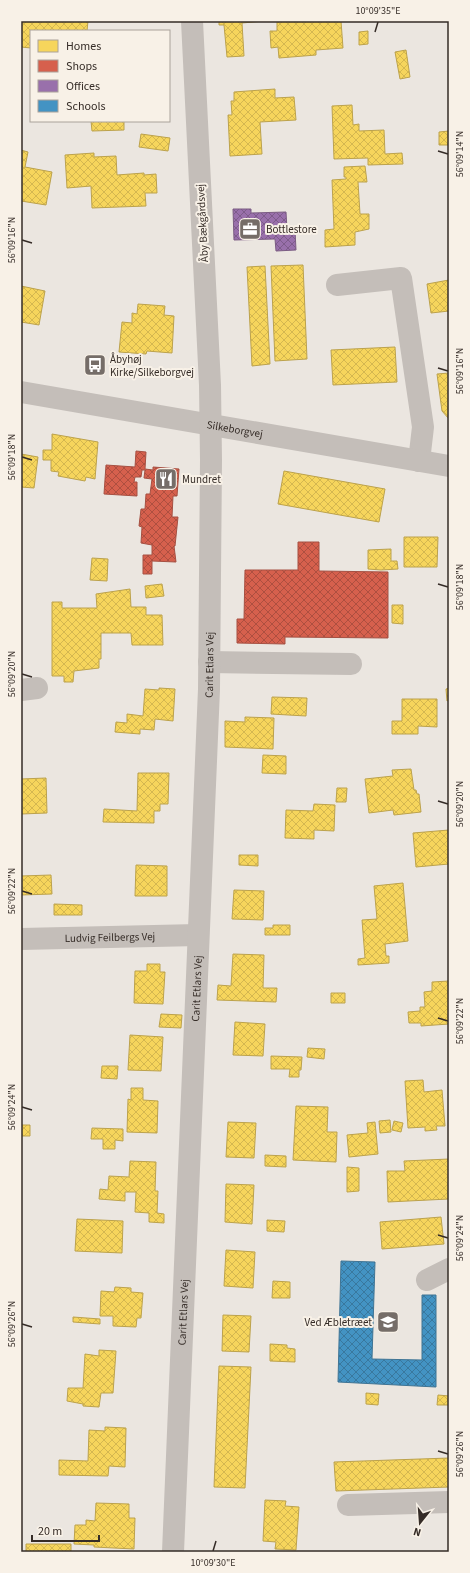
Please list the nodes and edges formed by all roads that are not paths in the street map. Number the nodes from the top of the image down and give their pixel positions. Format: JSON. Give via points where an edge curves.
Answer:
{"nodes":[{"id":1,"x":192,"y":21,"type":"edge"},
{"id":2,"x":337,"y":285,"type":"dead end"},
{"id":3,"x":21,"y":392,"type":"edge"},
{"id":4,"x":211,"y":425,"type":"junction"},
{"id":5,"x":419,"y":461,"type":"junction"},
{"id":6,"x":449,"y":466,"type":"edge"},
{"id":7,"x":209,"y":662,"type":"junction"},
{"id":8,"x":351,"y":664,"type":"dead end"},
{"id":9,"x":198,"y":935,"type":"junction"},
{"id":10,"x":21,"y":938,"type":"edge"},
{"id":11,"x":449,"y":1269,"type":"edge"},
{"id":12,"x":427,"y":1280,"type":"dead end"},
{"id":13,"x":449,"y":1502,"type":"edge"},
{"id":14,"x":348,"y":1505,"type":"dead end"},
{"id":15,"x":173,"y":1552,"type":"edge"}],
"edges":[{"from":1,"to":4,"type":"street","name":"Åby Bækgårdsvej"},
{"from":2,"to":5,"type":"street","via":[[401,278],[423,427]]},
{"from":3,"to":4,"type":"street","name":"Silkeborgvej"},
{"from":4,"to":5,"type":"street","name":"Silkeborgvej"},
{"from":4,"to":7,"type":"street","name":"Carit Etlars Vej"},
{"from":5,"to":6,"type":"street","name":"Silkeborgvej"},
{"from":7,"to":8,"type":"street"},
{"from":7,"to":9,"type":"street","name":"Carit Etlars Vej"},
{"from":9,"to":10,"type":"street","name":"Ludvig Feilbergs Vej"},
{"from":9,"to":15,"type":"street","name":"Carit Etlars Vej"},
{"from":11,"to":12,"type":"street"},
{"from":13,"to":14,"type":"street"}]}
